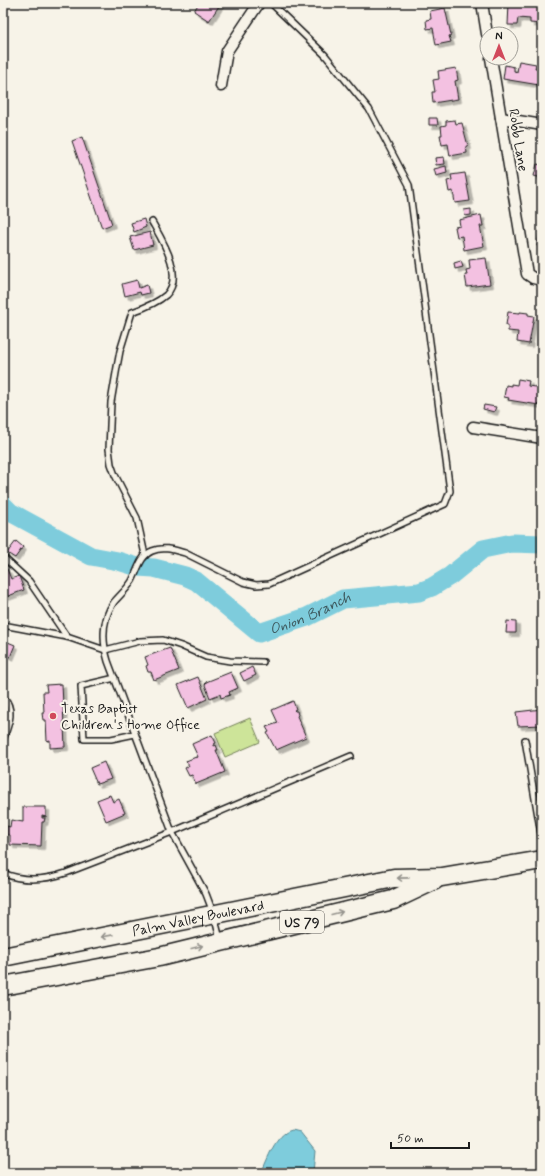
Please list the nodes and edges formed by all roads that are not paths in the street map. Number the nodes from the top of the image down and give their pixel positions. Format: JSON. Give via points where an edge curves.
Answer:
{"nodes":[{"id":1,"x":259,"y":3,"type":"edge"},
{"id":2,"x":271,"y":3,"type":"edge"},
{"id":3,"x":482,"y":3,"type":"edge"},
{"id":4,"x":486,"y":26,"type":"edge"},
{"id":5,"x":492,"y":66,"type":"edge"},
{"id":6,"x":221,"y":86,"type":"dead end"},
{"id":7,"x":501,"y":118,"type":"junction"},
{"id":8,"x":542,"y":125,"type":"edge"},
{"id":9,"x":152,"y":222,"type":"dead end"},
{"id":10,"x":542,"y":280,"type":"edge"},
{"id":11,"x":473,"y":427,"type":"dead end"},
{"id":12,"x":542,"y":438,"type":"edge"},
{"id":13,"x":145,"y":555,"type":"junction"},
{"id":14,"x":3,"y":557,"type":"edge"},
{"id":15,"x":3,"y":625,"type":"edge"},
{"id":16,"x":68,"y":637,"type":"junction"},
{"id":17,"x":105,"y":650,"type":"junction"},
{"id":18,"x":263,"y":662,"type":"dead end"},
{"id":19,"x":115,"y":678,"type":"junction"},
{"id":20,"x":3,"y":697,"type":"edge"},
{"id":21,"x":135,"y":734,"type":"junction"},
{"id":22,"x":3,"y":740,"type":"edge"},
{"id":23,"x":525,"y":740,"type":"dead end"},
{"id":24,"x":351,"y":756,"type":"dead end"},
{"id":25,"x":172,"y":832,"type":"junction"},
{"id":26,"x":542,"y":840,"type":"edge"},
{"id":27,"x":542,"y":860,"type":"edge"},
{"id":28,"x":3,"y":873,"type":"edge"},
{"id":29,"x":442,"y":877,"type":"junction"},
{"id":30,"x":214,"y":915,"type":"junction"},
{"id":31,"x":220,"y":942,"type":"junction"},
{"id":32,"x":3,"y":957,"type":"edge"},
{"id":33,"x":69,"y":973,"type":"junction"},
{"id":34,"x":3,"y":986,"type":"edge"},
{"id":35,"x":3,"y":996,"type":"edge"}],
"edges":[{"from":1,"to":6,"type":"street","via":[[227,51]]},
{"from":2,"to":13,"type":"lane","via":[[326,55],[369,109],[409,185],[450,491],[445,504],[269,584],[242,582],[185,553],[170,549],[152,550]]},
{"from":3,"to":4,"type":"street"},
{"from":5,"to":7,"type":"street","name":"Robb Lane"},
{"from":7,"to":8,"type":"street"},
{"from":7,"to":10,"type":"street","name":"Robb Lane","via":[[527,274]]},
{"from":9,"to":13,"type":"lane","via":[[172,264],[173,281],[166,294],[144,308],[132,312],[120,351],[111,402],[109,434],[111,464],[136,518]]},
{"from":11,"to":12,"type":"street"},
{"from":13,"to":17,"type":"lane","via":[[132,581],[107,616]]},
{"from":14,"to":16,"type":"lane","via":[[29,581]]},
{"from":15,"to":16,"type":"lane"},
{"from":16,"to":17,"type":"lane"},
{"from":17,"to":18,"type":"lane","via":[[140,641],[163,640],[206,657]]},
{"from":17,"to":19,"type":"lane"},
{"from":19,"to":21,"type":"lane"},
{"from":19,"to":21,"type":"lane","via":[[81,686],[84,739]]},
{"from":20,"to":22,"type":"lane","via":[[8,704],[10,717]]},
{"from":21,"to":25,"type":"lane"},
{"from":23,"to":26,"type":"lane"},
{"from":24,"to":25,"type":"lane"},
{"from":25,"to":28,"type":"lane","via":[[56,876],[36,879]]},
{"from":25,"to":30,"type":"lane","via":[[206,894]]},
{"from":27,"to":29,"type":"highway","name":"Palm Valley Boulevard","number":"US 79"},
{"from":29,"to":30,"type":"highway","name":"Palm Valley Boulevard","number":"US 79","one_way":true,"via":[[394,878]]},
{"from":31,"to":29,"type":"highway","name":"Palm Valley Boulevard","number":"US 79","one_way":true,"via":[[394,900]]},
{"from":30,"to":31,"type":"lane"},
{"from":30,"to":32,"type":"highway","name":"Palm Valley Boulevard","number":"US 79","one_way":true},
{"from":33,"to":31,"type":"highway","name":"Palm Valley Boulevard","number":"US 79","one_way":true,"via":[[159,957]]},
{"from":33,"to":34,"type":"highway","number":"US 79"},
{"from":33,"to":35,"type":"highway"}]}
